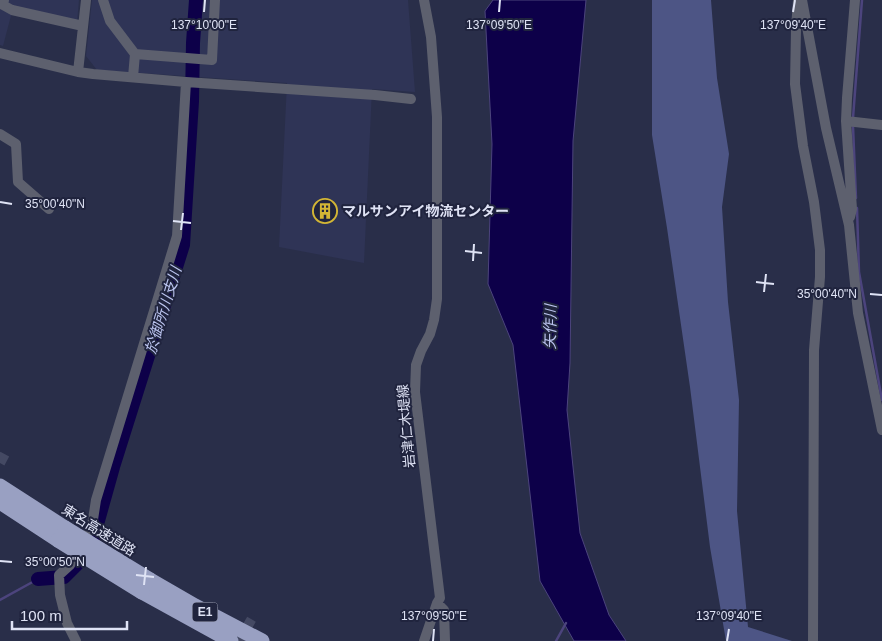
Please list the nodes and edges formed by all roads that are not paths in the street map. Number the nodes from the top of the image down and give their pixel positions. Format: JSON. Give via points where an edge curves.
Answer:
{"nodes":[{"id":1,"x":86,"y":0,"type":"edge"},
{"id":2,"x":103,"y":0,"type":"edge"},
{"id":3,"x":215,"y":0,"type":"edge"},
{"id":4,"x":424,"y":0,"type":"edge"},
{"id":5,"x":798,"y":0,"type":"edge"},
{"id":6,"x":802,"y":0,"type":"edge"},
{"id":7,"x":855,"y":0,"type":"edge"},
{"id":8,"x":3,"y":3,"type":"edge"},
{"id":9,"x":83,"y":26,"type":"junction"},
{"id":10,"x":0,"y":53,"type":"edge"},
{"id":11,"x":135,"y":54,"type":"junction"},
{"id":12,"x":78,"y":72,"type":"junction"},
{"id":13,"x":133,"y":77,"type":"junction"},
{"id":14,"x":186,"y":82,"type":"junction"},
{"id":15,"x":411,"y":99,"type":"dead end"},
{"id":16,"x":846,"y":122,"type":"junction"},
{"id":17,"x":882,"y":125,"type":"edge"},
{"id":18,"x":0,"y":134,"type":"edge"},
{"id":19,"x":49,"y":209,"type":"dead end"},
{"id":20,"x":849,"y":225,"type":"junction"},
{"id":21,"x":882,"y":430,"type":"edge"},
{"id":22,"x":0,"y":486,"type":"edge"},
{"id":23,"x":0,"y":502,"type":"edge"},
{"id":24,"x":62,"y":534,"type":"junction"},
{"id":25,"x":146,"y":586,"type":"junction"},
{"id":26,"x":437,"y":603,"type":"junction"},
{"id":27,"x":76,"y":641,"type":"edge"},
{"id":28,"x":231,"y":641,"type":"edge"},
{"id":29,"x":262,"y":641,"type":"edge"},
{"id":30,"x":424,"y":641,"type":"edge"},
{"id":31,"x":445,"y":641,"type":"edge"},
{"id":32,"x":813,"y":641,"type":"edge"}],
"edges":[{"from":1,"to":9,"type":"street"},
{"from":2,"to":11,"type":"street","via":[[110,21]]},
{"from":3,"to":11,"type":"street","via":[[212,60]]},
{"from":4,"to":26,"type":"street","name":"岩津仁木堤線","via":[[431,37],[437,117],[437,299],[430,334],[416,365],[415,392],[440,598]]},
{"from":5,"to":32,"type":"street","via":[[795,84],[820,250],[814,350]]},
{"from":6,"to":20,"type":"street","via":[[826,128]]},
{"from":7,"to":16,"type":"street"},
{"from":8,"to":9,"type":"street","via":[[12,10]]},
{"from":9,"to":12,"type":"street"},
{"from":10,"to":12,"type":"street"},
{"from":11,"to":13,"type":"street"},
{"from":12,"to":13,"type":"street"},
{"from":13,"to":14,"type":"street"},
{"from":14,"to":15,"type":"street"},
{"from":14,"to":27,"type":"street","via":[[177,236],[96,500],[92,526],[70,565],[59,575],[67,623]]},
{"from":16,"to":17,"type":"street"},
{"from":16,"to":20,"type":"street","via":[[852,209]]},
{"from":18,"to":19,"type":"street","via":[[16,144],[18,182]]},
{"from":20,"to":21,"type":"street","via":[[858,313]]},
{"from":22,"to":24,"type":"highway","name":"東名高速道路","number":"E1"},
{"from":23,"to":24,"type":"highway","name":"東名高速道路","number":"E1"},
{"from":24,"to":25,"type":"highway","name":"東名高速道路","number":"E1","bridge":true},
{"from":25,"to":28,"type":"highway","name":"東名高速道路","number":"E1"},
{"from":25,"to":29,"type":"highway","name":"東名高速道路","number":"E1","via":[[195,606]]},
{"from":26,"to":30,"type":"street","name":"岩津仁木堤線"},
{"from":26,"to":31,"type":"street","via":[[444,610]]}]}
